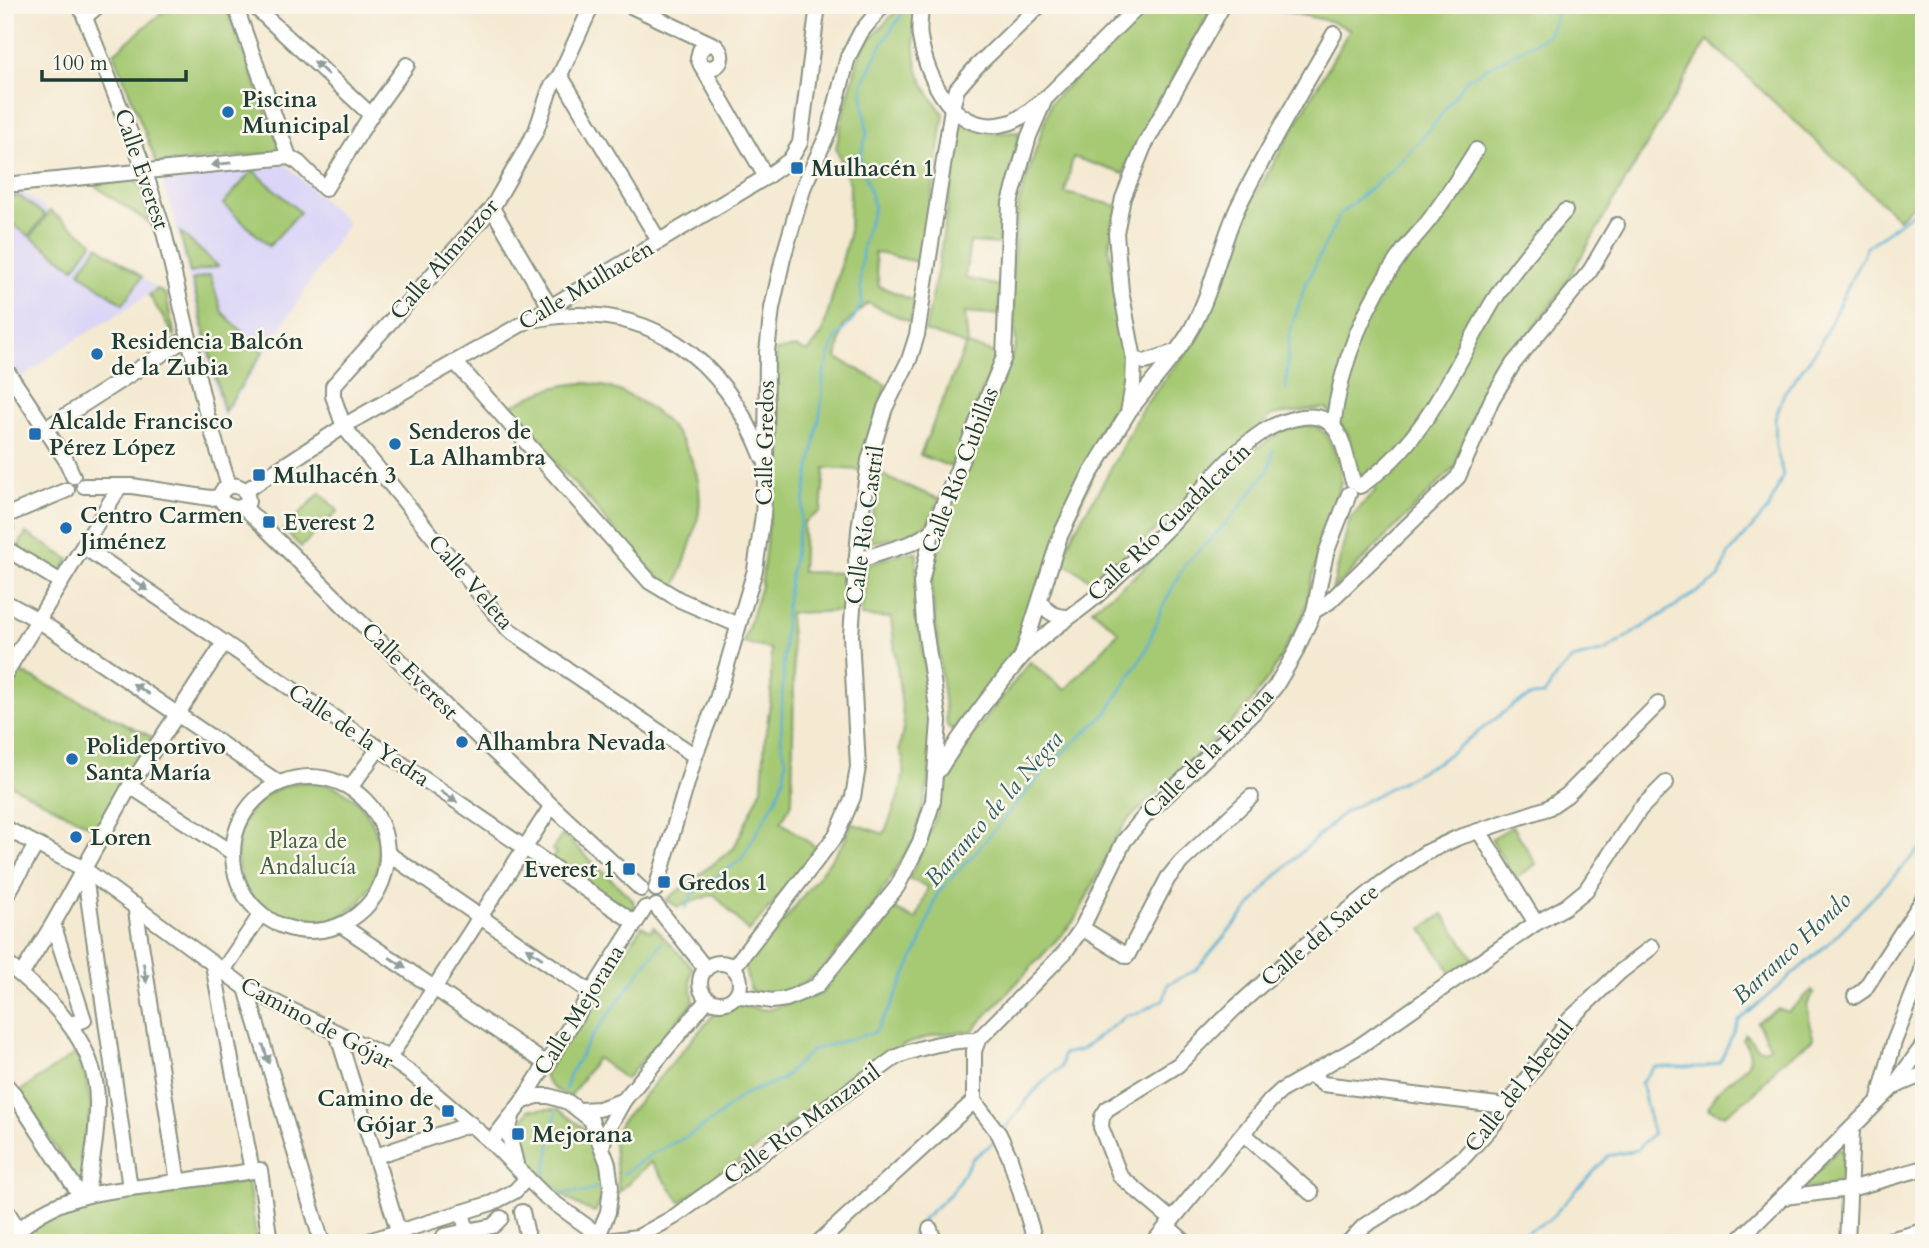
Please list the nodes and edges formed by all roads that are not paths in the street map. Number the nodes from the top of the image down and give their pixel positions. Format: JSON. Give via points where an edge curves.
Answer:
{"nodes":[{"id":1,"x":99,"y":5,"type":"edge"},
{"id":2,"x":235,"y":5,"type":"edge"},
{"id":3,"x":253,"y":5,"type":"edge"},
{"id":4,"x":592,"y":5,"type":"edge"},
{"id":5,"x":629,"y":5,"type":"edge"},
{"id":6,"x":818,"y":5,"type":"edge"},
{"id":7,"x":883,"y":5,"type":"edge"},
{"id":8,"x":921,"y":5,"type":"edge"},
{"id":9,"x":1040,"y":5,"type":"edge"},
{"id":10,"x":1139,"y":5,"type":"edge"},
{"id":11,"x":1223,"y":5,"type":"edge"},
{"id":12,"x":83,"y":11,"type":"edge"},
{"id":13,"x":1335,"y":34,"type":"dead end"},
{"id":14,"x":407,"y":65,"type":"dead end"},
{"id":15,"x":560,"y":75,"type":"junction"},
{"id":16,"x":1045,"y":99,"type":"junction"},
{"id":17,"x":952,"y":108,"type":"junction"},
{"id":18,"x":371,"y":115,"type":"junction"},
{"id":19,"x":1015,"y":121,"type":"junction"},
{"id":20,"x":1030,"y":136,"type":"junction"},
{"id":21,"x":1476,"y":150,"type":"dead end"},
{"id":22,"x":289,"y":157,"type":"junction"},
{"id":23,"x":146,"y":173,"type":"junction"},
{"id":24,"x":771,"y":173,"type":"junction"},
{"id":25,"x":5,"y":185,"type":"edge"},
{"id":26,"x":804,"y":186,"type":"junction"},
{"id":27,"x":492,"y":208,"type":"junction"},
{"id":28,"x":1565,"y":211,"type":"dead end"},
{"id":29,"x":1616,"y":225,"type":"dead end"},
{"id":30,"x":659,"y":241,"type":"junction"},
{"id":31,"x":550,"y":307,"type":"junction"},
{"id":32,"x":527,"y":321,"type":"junction"},
{"id":33,"x":190,"y":340,"type":"junction"},
{"id":34,"x":351,"y":351,"type":"dead end"},
{"id":35,"x":1174,"y":353,"type":"junction"},
{"id":36,"x":1134,"y":359,"type":"junction"},
{"id":37,"x":456,"y":362,"type":"junction"},
{"id":38,"x":5,"y":368,"type":"edge"},
{"id":39,"x":346,"y":370,"type":"junction"},
{"id":40,"x":1128,"y":413,"type":"junction"},
{"id":41,"x":1329,"y":423,"type":"junction"},
{"id":42,"x":344,"y":427,"type":"junction"},
{"id":43,"x":45,"y":429,"type":"junction"},
{"id":44,"x":766,"y":466,"type":"junction"},
{"id":45,"x":70,"y":483,"type":"junction"},
{"id":46,"x":120,"y":486,"type":"junction"},
{"id":47,"x":1354,"y":487,"type":"junction"},
{"id":48,"x":245,"y":491,"type":"junction"},
{"id":49,"x":224,"y":492,"type":"junction"},
{"id":50,"x":244,"y":507,"type":"junction"},
{"id":51,"x":7,"y":523,"type":"edge"},
{"id":52,"x":932,"y":532,"type":"junction"},
{"id":53,"x":858,"y":539,"type":"junction"},
{"id":54,"x":912,"y":543,"type":"junction"},
{"id":55,"x":84,"y":547,"type":"junction"},
{"id":56,"x":5,"y":548,"type":"edge"},
{"id":57,"x":883,"y":551,"type":"junction"},
{"id":58,"x":927,"y":555,"type":"junction"},
{"id":59,"x":856,"y":561,"type":"junction"},
{"id":60,"x":61,"y":582,"type":"junction"},
{"id":61,"x":5,"y":602,"type":"edge"},
{"id":62,"x":1040,"y":603,"type":"junction"},
{"id":63,"x":1314,"y":611,"type":"junction"},
{"id":64,"x":1068,"y":617,"type":"junction"},
{"id":65,"x":38,"y":620,"type":"junction"},
{"id":66,"x":738,"y":625,"type":"junction"},
{"id":67,"x":224,"y":642,"type":"junction"},
{"id":68,"x":1022,"y":656,"type":"junction"},
{"id":69,"x":10,"y":657,"type":"edge"},
{"id":70,"x":5,"y":674,"type":"edge"},
{"id":71,"x":1658,"y":705,"type":"dead end"},
{"id":72,"x":177,"y":713,"type":"junction"},
{"id":73,"x":379,"y":748,"type":"junction"},
{"id":74,"x":695,"y":756,"type":"junction"},
{"id":75,"x":936,"y":774,"type":"junction"},
{"id":76,"x":279,"y":783,"type":"junction"},
{"id":77,"x":1666,"y":783,"type":"dead end"},
{"id":78,"x":130,"y":786,"type":"junction"},
{"id":79,"x":350,"y":788,"type":"junction"},
{"id":80,"x":1251,"y":797,"type":"dead end"},
{"id":81,"x":551,"y":807,"type":"junction"},
{"id":82,"x":5,"y":828,"type":"edge"},
{"id":83,"x":1479,"y":831,"type":"junction"},
{"id":84,"x":36,"y":845,"type":"junction"},
{"id":85,"x":526,"y":848,"type":"junction"},
{"id":86,"x":233,"y":853,"type":"junction"},
{"id":87,"x":387,"y":853,"type":"junction"},
{"id":88,"x":84,"y":869,"type":"junction"},
{"id":89,"x":649,"y":889,"type":"junction"},
{"id":90,"x":5,"y":898,"type":"edge"},
{"id":91,"x":1924,"y":898,"type":"edge"},
{"id":92,"x":135,"y":905,"type":"junction"},
{"id":93,"x":651,"y":907,"type":"junction"},
{"id":94,"x":265,"y":917,"type":"junction"},
{"id":95,"x":481,"y":917,"type":"junction"},
{"id":96,"x":635,"y":923,"type":"junction"},
{"id":97,"x":1536,"y":923,"type":"junction"},
{"id":98,"x":53,"y":924,"type":"junction"},
{"id":99,"x":341,"y":925,"type":"junction"},
{"id":100,"x":1082,"y":928,"type":"junction"},
{"id":101,"x":1652,"y":947,"type":"dead end"},
{"id":102,"x":1924,"y":959,"type":"edge"},
{"id":103,"x":5,"y":962,"type":"edge"},
{"id":104,"x":706,"y":968,"type":"junction"},
{"id":105,"x":733,"y":968,"type":"junction"},
{"id":106,"x":221,"y":971,"type":"junction"},
{"id":107,"x":21,"y":975,"type":"junction"},
{"id":108,"x":434,"y":986,"type":"junction"},
{"id":109,"x":246,"y":988,"type":"junction"},
{"id":110,"x":590,"y":992,"type":"junction"},
{"id":111,"x":736,"y":995,"type":"junction"},
{"id":112,"x":1855,"y":996,"type":"dead end"},
{"id":113,"x":708,"y":999,"type":"junction"},
{"id":114,"x":78,"y":1022,"type":"junction"},
{"id":115,"x":337,"y":1033,"type":"junction"},
{"id":116,"x":978,"y":1040,"type":"junction"},
{"id":117,"x":1924,"y":1044,"type":"edge"},
{"id":118,"x":389,"y":1058,"type":"junction"},
{"id":119,"x":542,"y":1068,"type":"junction"},
{"id":120,"x":1924,"y":1074,"type":"edge"},
{"id":121,"x":1311,"y":1075,"type":"junction"},
{"id":122,"x":5,"y":1084,"type":"edge"},
{"id":123,"x":1893,"y":1087,"type":"junction"},
{"id":124,"x":549,"y":1096,"type":"junction"},
{"id":125,"x":1879,"y":1098,"type":"junction"},
{"id":126,"x":624,"y":1100,"type":"junction"},
{"id":127,"x":974,"y":1101,"type":"junction"},
{"id":128,"x":1506,"y":1106,"type":"junction"},
{"id":129,"x":518,"y":1107,"type":"junction"},
{"id":130,"x":579,"y":1110,"type":"junction"},
{"id":131,"x":471,"y":1124,"type":"junction"},
{"id":132,"x":1852,"y":1128,"type":"junction"},
{"id":133,"x":1244,"y":1134,"type":"junction"},
{"id":134,"x":491,"y":1142,"type":"junction"},
{"id":135,"x":602,"y":1149,"type":"junction"},
{"id":136,"x":376,"y":1156,"type":"junction"},
{"id":137,"x":517,"y":1166,"type":"junction"},
{"id":138,"x":1924,"y":1168,"type":"edge"},
{"id":139,"x":252,"y":1171,"type":"junction"},
{"id":140,"x":527,"y":1178,"type":"junction"},
{"id":141,"x":178,"y":1182,"type":"junction"},
{"id":142,"x":130,"y":1188,"type":"junction"},
{"id":143,"x":1850,"y":1189,"type":"junction"},
{"id":144,"x":1311,"y":1193,"type":"dead end"},
{"id":145,"x":84,"y":1195,"type":"junction"},
{"id":146,"x":1784,"y":1196,"type":"junction"},
{"id":147,"x":5,"y":1208,"type":"edge"},
{"id":148,"x":462,"y":1212,"type":"junction"},
{"id":149,"x":522,"y":1212,"type":"dead end"},
{"id":150,"x":501,"y":1218,"type":"dead end"},
{"id":151,"x":1169,"y":1223,"type":"junction"},
{"id":152,"x":18,"y":1229,"type":"junction"},
{"id":153,"x":467,"y":1231,"type":"junction"},
{"id":154,"x":1924,"y":1231,"type":"edge"},
{"id":155,"x":444,"y":1236,"type":"dead end"},
{"id":156,"x":400,"y":1237,"type":"edge"},
{"id":157,"x":605,"y":1240,"type":"edge"},
{"id":158,"x":637,"y":1240,"type":"edge"},
{"id":159,"x":822,"y":1242,"type":"edge"},
{"id":160,"x":8,"y":1243,"type":"edge"},
{"id":161,"x":270,"y":1243,"type":"edge"},
{"id":162,"x":322,"y":1243,"type":"edge"},
{"id":163,"x":362,"y":1243,"type":"edge"},
{"id":164,"x":529,"y":1243,"type":"edge"},
{"id":165,"x":1040,"y":1243,"type":"edge"},
{"id":166,"x":1153,"y":1243,"type":"edge"},
{"id":167,"x":1186,"y":1243,"type":"edge"},
{"id":168,"x":1348,"y":1243,"type":"edge"},
{"id":169,"x":1736,"y":1243,"type":"edge"},
{"id":170,"x":1847,"y":1243,"type":"edge"},
{"id":171,"x":1877,"y":1243,"type":"edge"}],
"edges":[{"from":1,"to":12,"type":"street"},
{"from":2,"to":22,"type":"street"},
{"from":18,"to":3,"type":"street","one_way":true},
{"from":4,"to":15,"type":"street","name":"Calle Almanzor"},
{"from":5,"to":24,"type":"street","via":[[709,44],[698,53],[701,65]]},
{"from":6,"to":24,"type":"street","name":"Calle Mulhacén","via":[[800,143],[790,160]]},
{"from":7,"to":26,"type":"street","name":"Calle Gredos","via":[[848,57],[829,131]]},
{"from":8,"to":17,"type":"street","via":[[919,34],[925,61],[934,86]]},
{"from":9,"to":17,"type":"street","name":"Calle Río Castril","via":[[957,89]]},
{"from":10,"to":16,"type":"street","name":"Calle Río Cubillas"},
{"from":11,"to":36,"type":"street","via":[[1144,146],[1123,198],[1116,233]]},
{"from":12,"to":23,"type":"street","name":"Calle Everest"},
{"from":13,"to":35,"type":"street","via":[[1237,210],[1194,325]]},
{"from":14,"to":18,"type":"street"},
{"from":15,"to":27,"type":"street","name":"Calle Almanzor","via":[[550,89],[536,131]]},
{"from":15,"to":30,"type":"street"},
{"from":16,"to":19,"type":"street"},
{"from":16,"to":20,"type":"street","name":"Calle Río Cubillas"},
{"from":17,"to":19,"type":"street","via":[[969,121],[991,127]]},
{"from":17,"to":53,"type":"street","name":"Calle Río Castril","via":[[917,335],[885,408],[869,460]]},
{"from":18,"to":22,"type":"street","via":[[325,189]]},
{"from":19,"to":20,"type":"street","via":[[1024,124]]},
{"from":20,"to":52,"type":"street","name":"Calle Río Cubillas","via":[[1010,203],[1004,357]]},
{"from":21,"to":41,"type":"street","via":[[1381,285],[1346,361]]},
{"from":22,"to":23,"type":"street","one_way":true},
{"from":23,"to":25,"type":"street"},
{"from":23,"to":33,"type":"street","name":"Calle Everest"},
{"from":24,"to":26,"type":"street","via":[[794,174]]},
{"from":24,"to":30,"type":"street","name":"Calle Mulhacén"},
{"from":26,"to":44,"type":"street","name":"Calle Gredos","via":[[783,258],[766,352]]},
{"from":27,"to":31,"type":"street"},
{"from":27,"to":39,"type":"street","name":"Calle Almanzor"},
{"from":28,"to":47,"type":"street","via":[[1496,297],[1421,428],[1399,455]]},
{"from":29,"to":63,"type":"street","via":[[1590,271],[1513,364],[1458,477],[1329,602]]},
{"from":30,"to":31,"type":"street","name":"Calle Mulhacén"},
{"from":31,"to":32,"type":"street","name":"Calle Mulhacén"},
{"from":32,"to":37,"type":"street","name":"Calle Mulhacén"},
{"from":32,"to":44,"type":"street","via":[[562,315],[603,317],[671,338],[723,384],[754,435]]},
{"from":33,"to":43,"type":"street"},
{"from":33,"to":49,"type":"street","name":"Calle Everest"},
{"from":34,"to":39,"type":"street"},
{"from":35,"to":36,"type":"street","via":[[1145,362]]},
{"from":35,"to":40,"type":"street"},
{"from":36,"to":40,"type":"street"},
{"from":37,"to":42,"type":"street","name":"Calle Mulhacén"},
{"from":37,"to":66,"type":"street","via":[[650,582]]},
{"from":38,"to":43,"type":"street"},
{"from":39,"to":42,"type":"street","name":"Calle Almanzor","via":[[332,386]]},
{"from":40,"to":62,"type":"street","via":[[1089,476],[1060,536]]},
{"from":41,"to":47,"type":"street","via":[[1344,446]]},
{"from":41,"to":64,"type":"street","name":"Calle Río Guadalcacín","via":[[1295,418],[1267,429],[1241,448],[1147,548]]},
{"from":42,"to":48,"type":"street","name":"Calle Mulhacén"},
{"from":42,"to":74,"type":"street","name":"Calle Veleta","via":[[509,630]]},
{"from":43,"to":45,"type":"street"},
{"from":44,"to":66,"type":"street","name":"Calle Gredos","via":[[755,570]]},
{"from":45,"to":46,"type":"street","via":[[81,478],[84,486]]},
{"from":45,"to":51,"type":"street","via":[[63,493]]},
{"from":46,"to":49,"type":"street","via":[[210,498]]},
{"from":46,"to":55,"type":"street"},
{"from":47,"to":63,"type":"street","name":"Calle de la Encina","via":[[1326,553]]},
{"from":48,"to":49,"type":"street","via":[[240,487]]},
{"from":48,"to":50,"type":"street","via":[[248,502]]},
{"from":49,"to":50,"type":"street","via":[[223,503]]},
{"from":50,"to":81,"type":"street","name":"Calle Everest"},
{"from":52,"to":54,"type":"street"},
{"from":52,"to":58,"type":"street","name":"Calle Río Cubillas"},
{"from":53,"to":57,"type":"street"},
{"from":53,"to":59,"type":"street","name":"Calle Río Castril"},
{"from":54,"to":57,"type":"street"},
{"from":54,"to":58,"type":"street"},
{"from":55,"to":60,"type":"street"},
{"from":55,"to":67,"type":"street","name":"Calle de la Yedra","one_way":true},
{"from":56,"to":60,"type":"street"},
{"from":57,"to":59,"type":"street"},
{"from":58,"to":75,"type":"street","name":"Calle Río Cubillas","via":[[921,583],[939,721]]},
{"from":59,"to":105,"type":"street","name":"Calle Río Castril","via":[[852,635],[858,767],[853,797],[837,834]]},
{"from":60,"to":65,"type":"street"},
{"from":61,"to":65,"type":"street"},
{"from":62,"to":64,"type":"street","name":"Calle Río Guadalcacín","via":[[1057,617]]},
{"from":62,"to":68,"type":"street"},
{"from":63,"to":100,"type":"street","name":"Calle de la Encina","via":[[1275,687],[1124,841]]},
{"from":64,"to":68,"type":"street","name":"Calle Río Guadalcacín"},
{"from":65,"to":69,"type":"street"},
{"from":72,"to":65,"type":"street","one_way":true},
{"from":66,"to":74,"type":"street","name":"Calle Gredos"},
{"from":67,"to":72,"type":"street"},
{"from":67,"to":73,"type":"street","name":"Calle de la Yedra"},
{"from":68,"to":75,"type":"street","name":"Calle Río Guadalcacín","via":[[963,731]]},
{"from":69,"to":70,"type":"street"},
{"from":71,"to":83,"type":"street","name":"Calle del Sauce","via":[[1567,795],[1548,808]]},
{"from":72,"to":76,"type":"street"},
{"from":72,"to":78,"type":"street"},
{"from":73,"to":79,"type":"street"},
{"from":73,"to":85,"type":"street","name":"Calle de la Yedra","one_way":true},
{"from":74,"to":89,"type":"street","name":"Calle Gredos"},
{"from":75,"to":111,"type":"street","name":"Calle Río Cubillas","via":[[920,842],[897,887],[817,986],[772,1001]]},
{"from":76,"to":79,"type":"street","via":[[303,777],[327,779]]},
{"from":76,"to":86,"type":"street","via":[[253,801],[242,817]]},
{"from":77,"to":97,"type":"street","via":[[1640,810],[1586,890]]},
{"from":78,"to":86,"type":"street"},
{"from":78,"to":88,"type":"street"},
{"from":79,"to":87,"type":"street","via":[[373,809]]},
{"from":80,"to":100,"type":"street","via":[[1168,878],[1127,957]]},
{"from":81,"to":85,"type":"street"},
{"from":81,"to":89,"type":"street","name":"Calle Everest"},
{"from":82,"to":84,"type":"street","name":"Camino de Gójar"},
{"from":83,"to":97,"type":"street"},
{"from":83,"to":151,"type":"street","name":"Calle del Sauce","via":[[1425,853],[1382,883],[1301,949],[1178,1065],[1107,1109],[1101,1127],[1120,1176]]},
{"from":84,"to":88,"type":"street","name":"Camino de Gójar"},
{"from":84,"to":90,"type":"street"},
{"from":85,"to":95,"type":"street"},
{"from":85,"to":96,"type":"street","name":"Calle de la Yedra"},
{"from":86,"to":94,"type":"street","via":[[238,883]]},
{"from":87,"to":95,"type":"street"},
{"from":87,"to":99,"type":"street","via":[[378,890],[367,906]]},
{"from":88,"to":92,"type":"street","name":"Camino de Gójar"},
{"from":88,"to":98,"type":"street"},
{"from":88,"to":142,"type":"street"},
{"from":89,"to":93,"type":"street","via":[[638,900]]},
{"from":91,"to":112,"type":"street","via":[[1864,990]]},
{"from":92,"to":106,"type":"street","name":"Camino de Gójar"},
{"from":92,"to":141,"type":"street","one_way":true},
{"from":93,"to":96,"type":"street","name":"Calle Mejorana"},
{"from":93,"to":104,"type":"street"},
{"from":94,"to":99,"type":"street","via":[[310,932]]},
{"from":94,"to":106,"type":"street"},
{"from":95,"to":108,"type":"street"},
{"from":110,"to":95,"type":"street","one_way":true},
{"from":96,"to":110,"type":"street","name":"Calle Mejorana"},
{"from":97,"to":121,"type":"street"},
{"from":98,"to":107,"type":"street"},
{"from":98,"to":114,"type":"street"},
{"from":99,"to":108,"type":"street","one_way":true},
{"from":100,"to":116,"type":"street","name":"Calle de la Encina","via":[[1047,972]]},
{"from":101,"to":128,"type":"street","name":"Calle del Abedul","via":[[1570,1019]]},
{"from":102,"to":125,"type":"street"},
{"from":103,"to":107,"type":"street"},
{"from":104,"to":105,"type":"street","via":[[722,963]]},
{"from":104,"to":113,"type":"street","via":[[700,987]]},
{"from":105,"to":111,"type":"street","via":[[740,984]]},
{"from":106,"to":109,"type":"street","name":"Camino de Gójar"},
{"from":106,"to":139,"type":"street"},
{"from":107,"to":114,"type":"street"},
{"from":108,"to":118,"type":"street"},
{"from":108,"to":119,"type":"street"},
{"from":109,"to":115,"type":"street","name":"Camino de Gójar"},
{"from":109,"to":162,"type":"street","one_way":true},
{"from":110,"to":119,"type":"street","name":"Calle Mejorana"},
{"from":111,"to":113,"type":"street","via":[[719,1003]]},
{"from":113,"to":126,"type":"street"},
{"from":114,"to":145,"type":"street","via":[[97,1100]]},
{"from":115,"to":118,"type":"street","name":"Camino de Gójar"},
{"from":115,"to":136,"type":"street"},
{"from":116,"to":127,"type":"street"},
{"from":116,"to":158,"type":"street","name":"Calle Río Manzanil","via":[[924,1046],[896,1057]]},
{"from":117,"to":123,"type":"street"},
{"from":118,"to":131,"type":"street","name":"Camino de Gójar"},
{"from":119,"to":124,"type":"street","via":[[543,1088]]},
{"from":119,"to":129,"type":"street","name":"Calle Mejorana"},
{"from":120,"to":123,"type":"street"},
{"from":121,"to":128,"type":"street","via":[[1323,1084]]},
{"from":121,"to":133,"type":"street","via":[[1282,1090]]},
{"from":122,"to":145,"type":"street"},
{"from":123,"to":125,"type":"street"},
{"from":124,"to":129,"type":"street","via":[[536,1096]]},
{"from":124,"to":130,"type":"street"},
{"from":125,"to":132,"type":"street"},
{"from":126,"to":130,"type":"street"},
{"from":126,"to":135,"type":"street"},
{"from":127,"to":159,"type":"street"},
{"from":127,"to":165,"type":"street","via":[[1010,1158],[1034,1237]]},
{"from":128,"to":168,"type":"street","name":"Calle del Abedul","via":[[1464,1157],[1364,1226]]},
{"from":129,"to":134,"type":"street","name":"Calle Mejorana"},
{"from":129,"to":137,"type":"street","name":"Calle Mejorana","via":[[508,1131]]},
{"from":130,"to":135,"type":"street","via":[[591,1120]]},
{"from":131,"to":134,"type":"street","name":"Camino de Gójar"},
{"from":131,"to":136,"type":"street"},
{"from":132,"to":143,"type":"street"},
{"from":132,"to":146,"type":"street"},
{"from":133,"to":144,"type":"street"},
{"from":133,"to":151,"type":"street"},
{"from":134,"to":137,"type":"street","name":"Camino de Gójar"},
{"from":135,"to":157,"type":"street","via":[[611,1186]]},
{"from":136,"to":156,"type":"street"},
{"from":137,"to":140,"type":"street","name":"Camino de Gójar"},
{"from":138,"to":143,"type":"street"},
{"from":139,"to":141,"type":"street"},
{"from":139,"to":161,"type":"street","via":[[260,1170]]},
{"from":140,"to":148,"type":"street","via":[[515,1191]]},
{"from":140,"to":157,"type":"street","name":"Camino de Gójar"},
{"from":141,"to":142,"type":"street"},
{"from":142,"to":145,"type":"street"},
{"from":143,"to":146,"type":"street"},
{"from":143,"to":170,"type":"street"},
{"from":145,"to":152,"type":"street","via":[[34,1215]]},
{"from":146,"to":169,"type":"street"},
{"from":147,"to":152,"type":"street"},
{"from":148,"to":153,"type":"street"},
{"from":148,"to":156,"type":"street"},
{"from":149,"to":164,"type":"street"},
{"from":150,"to":153,"type":"street","via":[[493,1226]]},
{"from":151,"to":166,"type":"street"},
{"from":151,"to":167,"type":"street","name":"Calle del Sauce"},
{"from":152,"to":160,"type":"street"},
{"from":153,"to":155,"type":"street"},
{"from":154,"to":171,"type":"street"},
{"from":156,"to":163,"type":"street"},
{"from":157,"to":158,"type":"street","name":"Calle Río Manzanil"}]}
